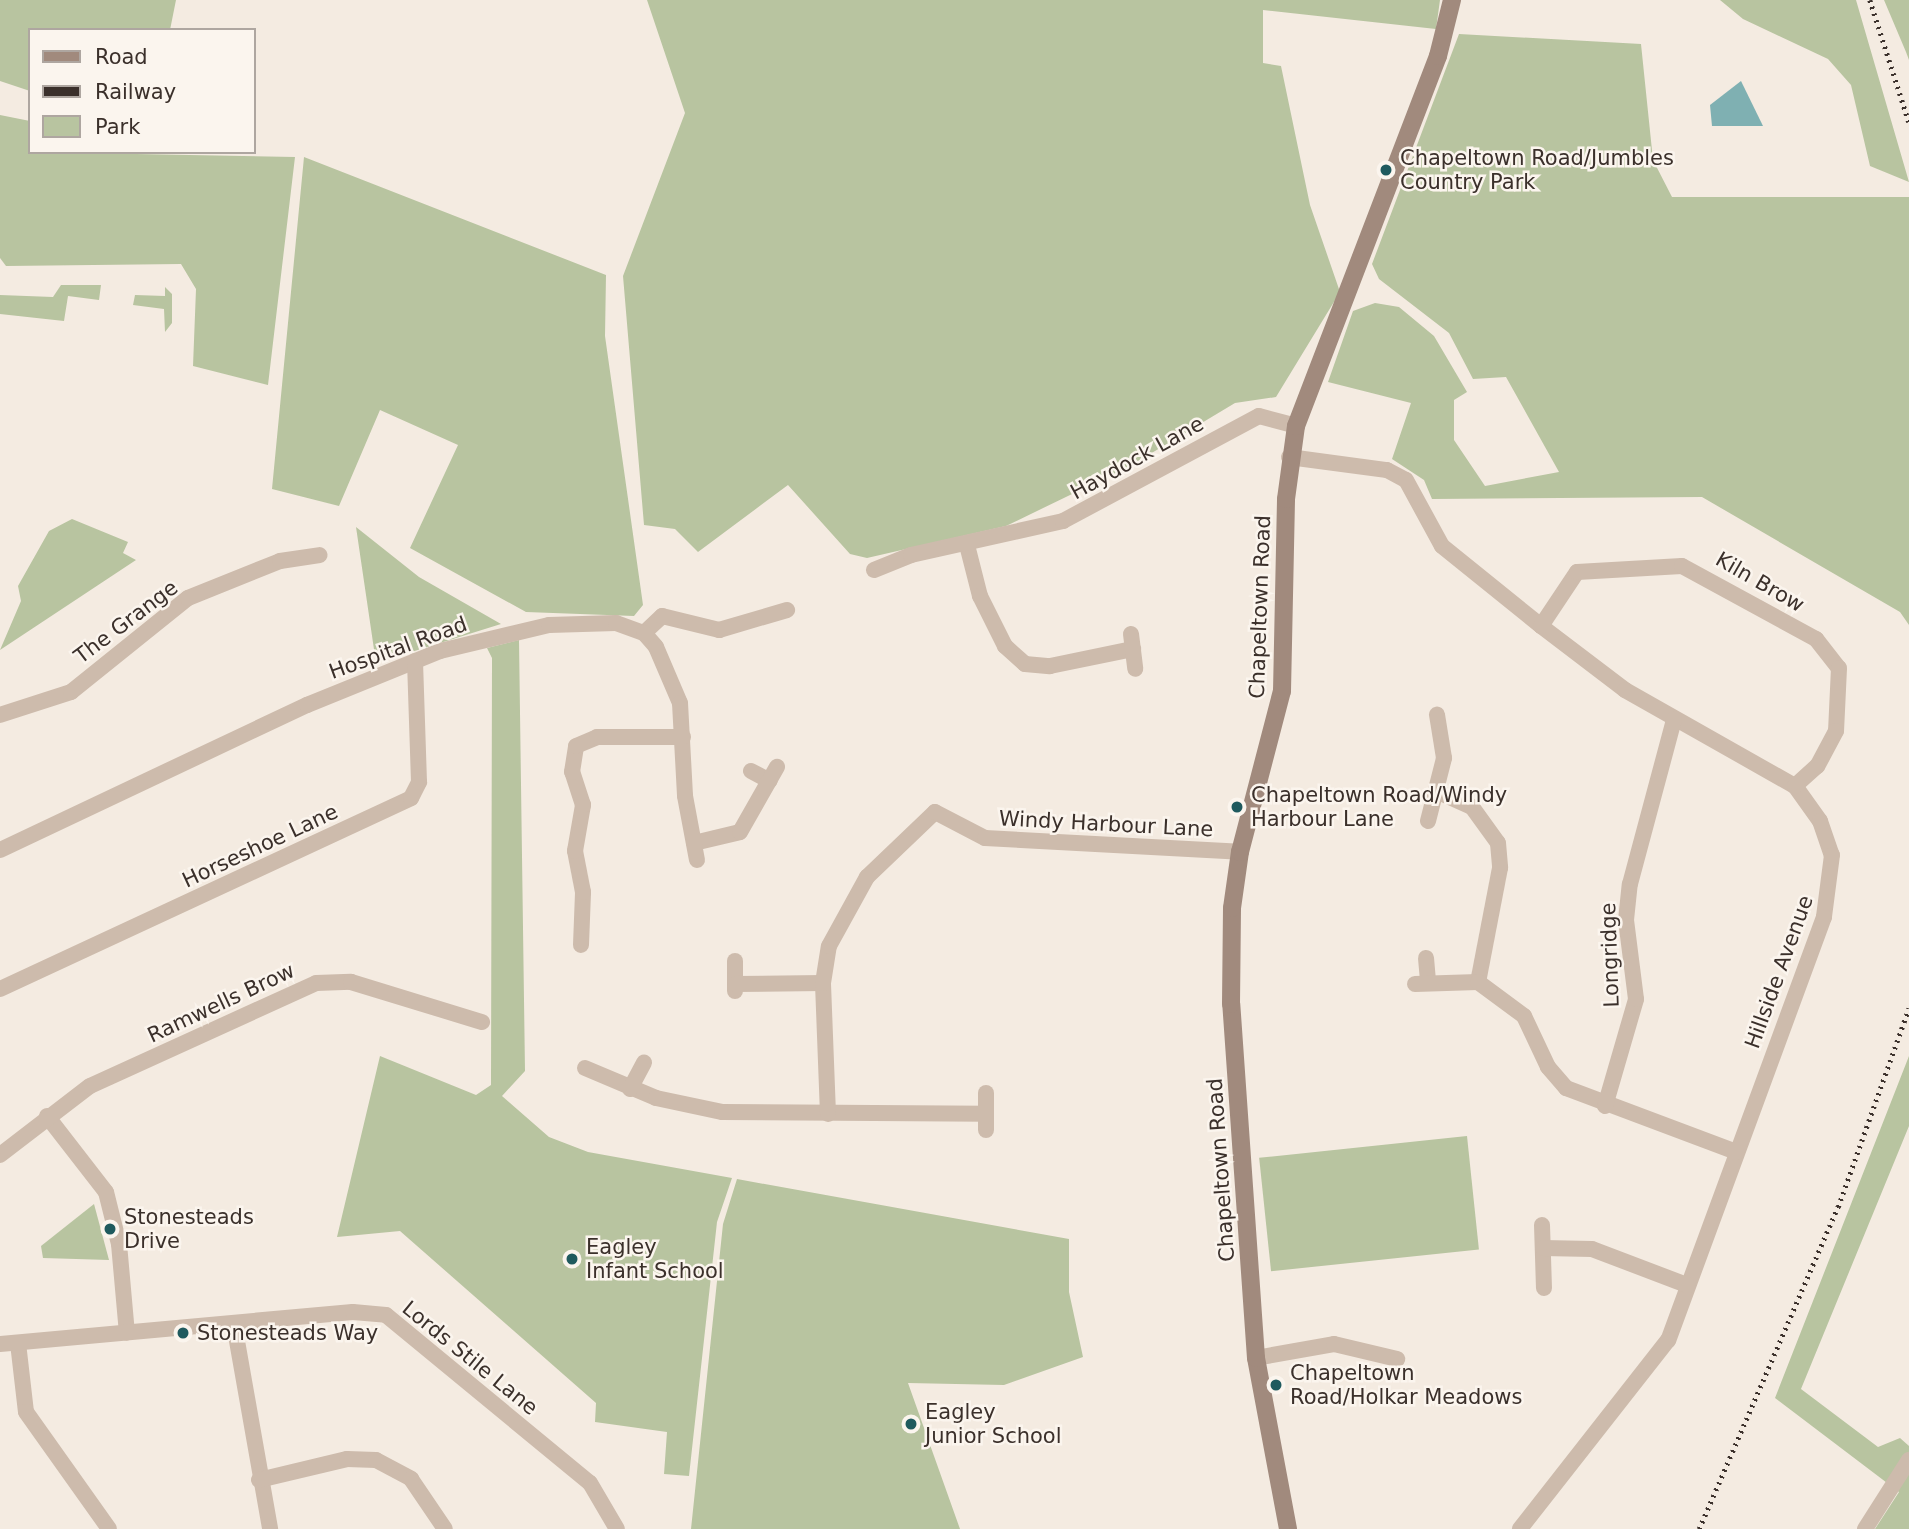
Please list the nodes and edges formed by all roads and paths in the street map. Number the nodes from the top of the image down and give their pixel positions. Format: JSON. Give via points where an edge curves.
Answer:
{"nodes":[{"id":1,"x":1452,"y":0,"type":"edge"},
{"id":2,"x":1296,"y":426,"type":"junction"},
{"id":3,"x":1289,"y":457,"type":"junction"},
{"id":4,"x":967,"y":545,"type":"junction"},
{"id":5,"x":320,"y":555,"type":"dead end"},
{"id":6,"x":874,"y":570,"type":"dead end"},
{"id":7,"x":787,"y":610,"type":"dead end"},
{"id":8,"x":1541,"y":626,"type":"junction"},
{"id":9,"x":644,"y":633,"type":"junction"},
{"id":10,"x":415,"y":661,"type":"junction"},
{"id":11,"x":1135,"y":669,"type":"dead end"},
{"id":12,"x":0,"y":715,"type":"edge"},
{"id":13,"x":1437,"y":715,"type":"dead end"},
{"id":14,"x":1674,"y":720,"type":"junction"},
{"id":15,"x":683,"y":737,"type":"junction"},
{"id":16,"x":751,"y":771,"type":"dead end"},
{"id":17,"x":1795,"y":786,"type":"junction"},
{"id":18,"x":1436,"y":791,"type":"junction"},
{"id":19,"x":1428,"y":821,"type":"dead end"},
{"id":20,"x":694,"y":842,"type":"junction"},
{"id":21,"x":0,"y":850,"type":"edge"},
{"id":22,"x":1240,"y":852,"type":"junction"},
{"id":23,"x":697,"y":860,"type":"dead end"},
{"id":24,"x":581,"y":944,"type":"dead end"},
{"id":25,"x":1426,"y":958,"type":"dead end"},
{"id":26,"x":735,"y":961,"type":"dead end"},
{"id":27,"x":1478,"y":982,"type":"junction"},
{"id":28,"x":823,"y":983,"type":"junction"},
{"id":29,"x":0,"y":989,"type":"edge"},
{"id":30,"x":482,"y":1022,"type":"dead end"},
{"id":31,"x":644,"y":1063,"type":"dead end"},
{"id":32,"x":585,"y":1068,"type":"dead end"},
{"id":33,"x":630,"y":1089,"type":"junction"},
{"id":34,"x":986,"y":1093,"type":"dead end"},
{"id":35,"x":1605,"y":1106,"type":"junction"},
{"id":36,"x":828,"y":1114,"type":"junction"},
{"id":37,"x":47,"y":1116,"type":"junction"},
{"id":38,"x":1736,"y":1152,"type":"junction"},
{"id":39,"x":0,"y":1155,"type":"edge"},
{"id":40,"x":1542,"y":1224,"type":"dead end"},
{"id":41,"x":1543,"y":1248,"type":"junction"},
{"id":42,"x":1687,"y":1285,"type":"junction"},
{"id":43,"x":1544,"y":1288,"type":"dead end"},
{"id":44,"x":234,"y":1324,"type":"junction"},
{"id":45,"x":127,"y":1333,"type":"junction"},
{"id":46,"x":18,"y":1343,"type":"junction"},
{"id":47,"x":0,"y":1344,"type":"edge"},
{"id":48,"x":1256,"y":1358,"type":"junction"},
{"id":49,"x":1398,"y":1361,"type":"dead end"},
{"id":50,"x":1909,"y":1460,"type":"edge"},
{"id":51,"x":258,"y":1480,"type":"junction"},
{"id":52,"x":109,"y":1529,"type":"edge"},
{"id":53,"x":270,"y":1529,"type":"edge"},
{"id":54,"x":445,"y":1529,"type":"edge"},
{"id":55,"x":617,"y":1529,"type":"edge"},
{"id":56,"x":1288,"y":1529,"type":"edge"},
{"id":57,"x":1520,"y":1529,"type":"edge"},
{"id":58,"x":1865,"y":1529,"type":"edge"}],
"edges":[{"from":1,"to":2,"type":"main road","name":"Chapeltown Road","via":[[1433,69]]},
{"from":2,"to":3,"type":"main road","name":"Chapeltown Road"},
{"from":2,"to":4,"type":"street","name":"Haydock Lane","via":[[1259,416],[1100,506]]},
{"from":3,"to":8,"type":"street","name":"Hillside Avenue","via":[[1397,473],[1419,495],[1442,546]]},
{"from":3,"to":22,"type":"main road","name":"Chapeltown Road","via":[[1282,691]]},
{"from":4,"to":6,"type":"street","name":"Haydock Lane"},
{"from":4,"to":11,"type":"street","via":[[980,596],[1005,646],[1025,664],[1050,666],[1132,641]]},
{"from":5,"to":12,"type":"street","name":"The Grange","via":[[280,561],[188,598],[71,692]]},
{"from":7,"to":9,"type":"street","via":[[719,630],[662,616]]},
{"from":8,"to":14,"type":"street","name":"Hillside Avenue"},
{"from":8,"to":17,"type":"street","name":"Kiln Brow","via":[[1577,572],[1682,566],[1816,639],[1839,668],[1836,731],[1817,766]]},
{"from":9,"to":10,"type":"street","name":"Hospital Road","via":[[616,622],[549,625]]},
{"from":9,"to":15,"type":"street","via":[[680,703]]},
{"from":10,"to":21,"type":"street","name":"Hospital Road"},
{"from":10,"to":29,"type":"street","name":"Horseshoe Lane","via":[[421,699],[419,782],[411,798]]},
{"from":13,"to":18,"type":"street","via":[[1444,758]]},
{"from":14,"to":17,"type":"street","name":"Hillside Avenue","via":[[1770,767]]},
{"from":14,"to":35,"type":"street","name":"Longridge","via":[[1630,884],[1626,920],[1636,999]]},
{"from":15,"to":20,"type":"street"},
{"from":15,"to":24,"type":"street","via":[[597,737],[576,746],[572,772],[583,805],[575,851],[588,924]]},
{"from":16,"to":20,"type":"street","via":[[774,774],[740,832]]},
{"from":17,"to":38,"type":"street","name":"Hillside Avenue","via":[[1828,838],[1831,887]]},
{"from":18,"to":19,"type":"street"},
{"from":18,"to":27,"type":"street","via":[[1472,807],[1498,843],[1500,868]]},
{"from":20,"to":23,"type":"street"},
{"from":22,"to":28,"type":"street","name":"Windy Harbour Lane","via":[[985,838],[935,812],[867,877],[837,928]]},
{"from":22,"to":48,"type":"main road","name":"Chapeltown Road","via":[[1230,941],[1231,1004]]},
{"from":25,"to":27,"type":"street","via":[[1421,983]]},
{"from":26,"to":28,"type":"street","via":[[735,988]]},
{"from":27,"to":35,"type":"street","via":[[1524,1016],[1548,1067],[1566,1088]]},
{"from":28,"to":36,"type":"street"},
{"from":30,"to":37,"type":"street","name":"Ramwells Brow","via":[[351,982],[316,983],[90,1086]]},
{"from":31,"to":33,"type":"street"},
{"from":32,"to":33,"type":"street"},
{"from":33,"to":36,"type":"street","via":[[722,1112]]},
{"from":34,"to":36,"type":"street","via":[[986,1122]]},
{"from":35,"to":38,"type":"street"},
{"from":37,"to":39,"type":"street","name":"Ramwells Brow"},
{"from":37,"to":45,"type":"street","via":[[106,1192],[119,1244]]},
{"from":38,"to":42,"type":"street","name":"Hillside Avenue"},
{"from":40,"to":41,"type":"street"},
{"from":41,"to":42,"type":"street","via":[[1592,1249]]},
{"from":41,"to":43,"type":"street"},
{"from":42,"to":57,"type":"street","name":"Hillside Avenue","via":[[1660,1356]]},
{"from":44,"to":45,"type":"street","name":"Lords Stile Lane"},
{"from":44,"to":51,"type":"street"},
{"from":44,"to":55,"type":"street","name":"Lords Stile Lane","via":[[353,1312],[386,1315],[590,1483]]},
{"from":45,"to":46,"type":"street"},
{"from":46,"to":47,"type":"street"},
{"from":46,"to":52,"type":"street","via":[[26,1412]]},
{"from":48,"to":49,"type":"street","via":[[1334,1344]]},
{"from":48,"to":56,"type":"main road","name":"Chapeltown Road"},
{"from":50,"to":58,"type":"street"},
{"from":51,"to":53,"type":"street"},
{"from":51,"to":54,"type":"street","via":[[347,1459],[376,1460],[411,1479]]}]}
